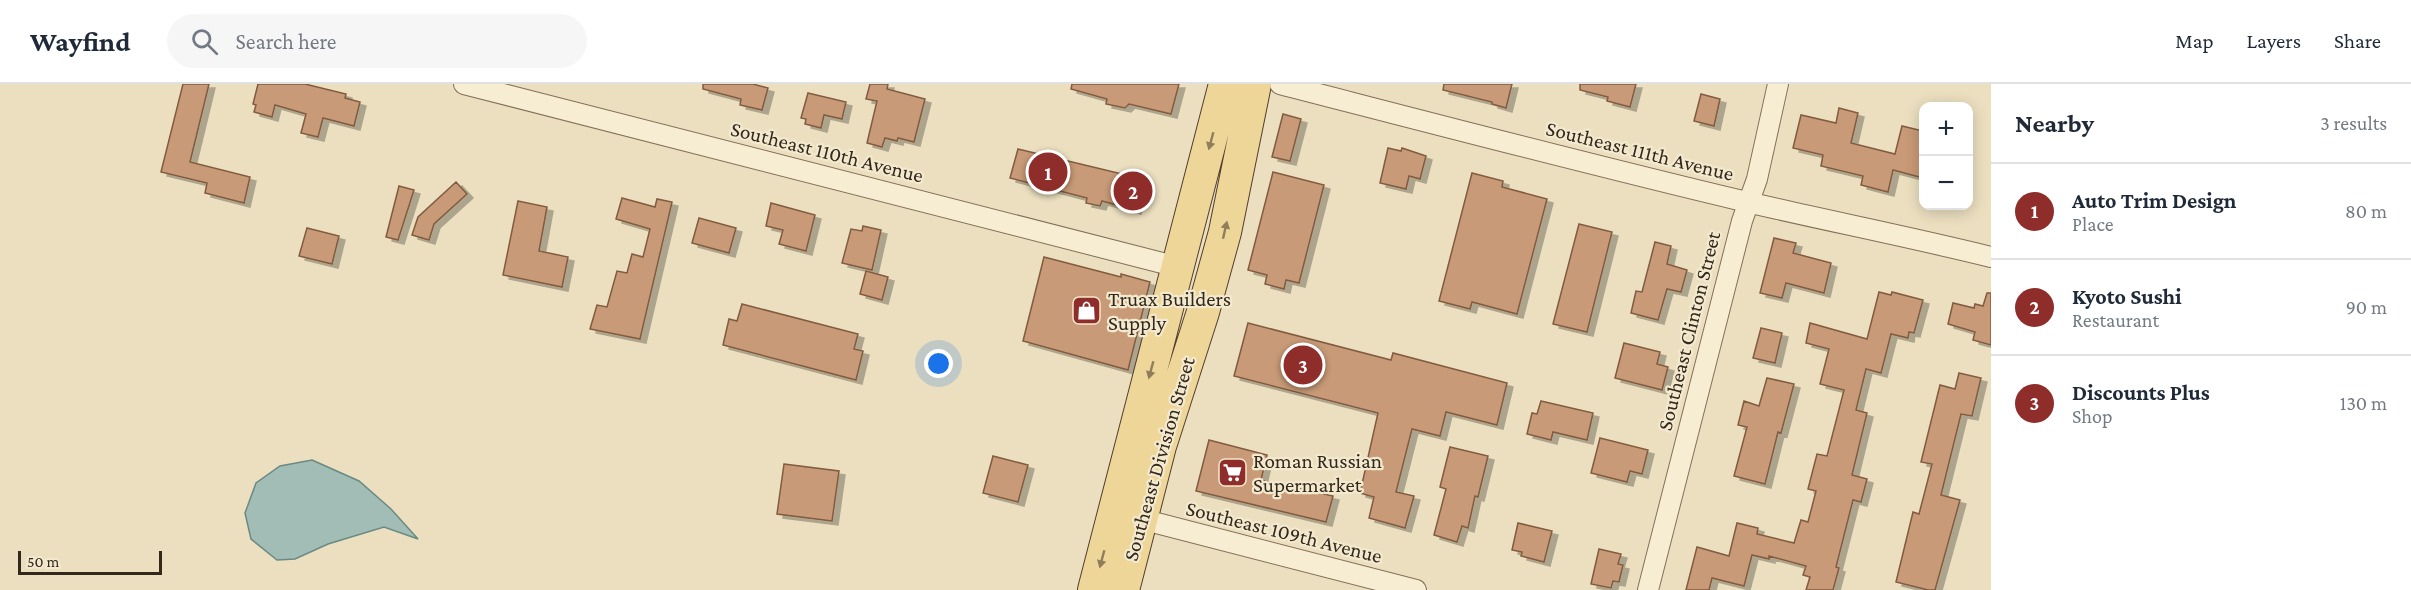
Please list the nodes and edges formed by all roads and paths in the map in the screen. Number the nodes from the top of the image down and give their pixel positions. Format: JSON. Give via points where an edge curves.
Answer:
{"nodes":[{"id":1,"x":464,"y":84,"type":"edge"},
{"id":2,"x":1225,"y":84,"type":"edge"},
{"id":3,"x":1255,"y":84,"type":"edge"},
{"id":4,"x":1280,"y":84,"type":"edge"},
{"id":5,"x":1778,"y":84,"type":"edge"},
{"id":6,"x":1749,"y":202,"type":"junction"},
{"id":7,"x":1991,"y":257,"type":"edge"},
{"id":8,"x":1178,"y":267,"type":"junction"},
{"id":9,"x":1176,"y":395,"type":"junction"},
{"id":10,"x":1122,"y":480,"type":"junction"},
{"id":11,"x":1141,"y":519,"type":"junction"},
{"id":12,"x":1094,"y":590,"type":"edge"},
{"id":13,"x":1123,"y":590,"type":"edge"},
{"id":14,"x":1416,"y":590,"type":"edge"},
{"id":15,"x":1648,"y":590,"type":"edge"}],
"edges":[{"from":1,"to":8,"type":"street","name":"Southeast 110th Avenue"},
{"from":2,"to":8,"type":"main road","name":"Southeast Division Street","one_way":true},
{"from":9,"to":3,"type":"main road","name":"Southeast Division Street","one_way":true,"via":[[1225,232]]},
{"from":4,"to":6,"type":"street","name":"Southeast 111th Avenue"},
{"from":5,"to":6,"type":"street","name":"Southeast Clinton Street"},
{"from":6,"to":7,"type":"street","name":"Southeast 111th Avenue"},
{"from":6,"to":15,"type":"street","name":"Southeast Clinton Street"},
{"from":8,"to":9,"type":"main road","via":[[1192,280],[1170,378]]},
{"from":8,"to":10,"type":"main road","name":"Southeast Division Street","one_way":true},
{"from":9,"to":11,"type":"main road","name":"Southeast Division Street"},
{"from":10,"to":11,"type":"main road"},
{"from":10,"to":12,"type":"main road","name":"Southeast Division Street","one_way":true},
{"from":11,"to":13,"type":"main road","name":"Southeast Division Street"},
{"from":11,"to":14,"type":"street","name":"Southeast 109th Avenue"}]}
